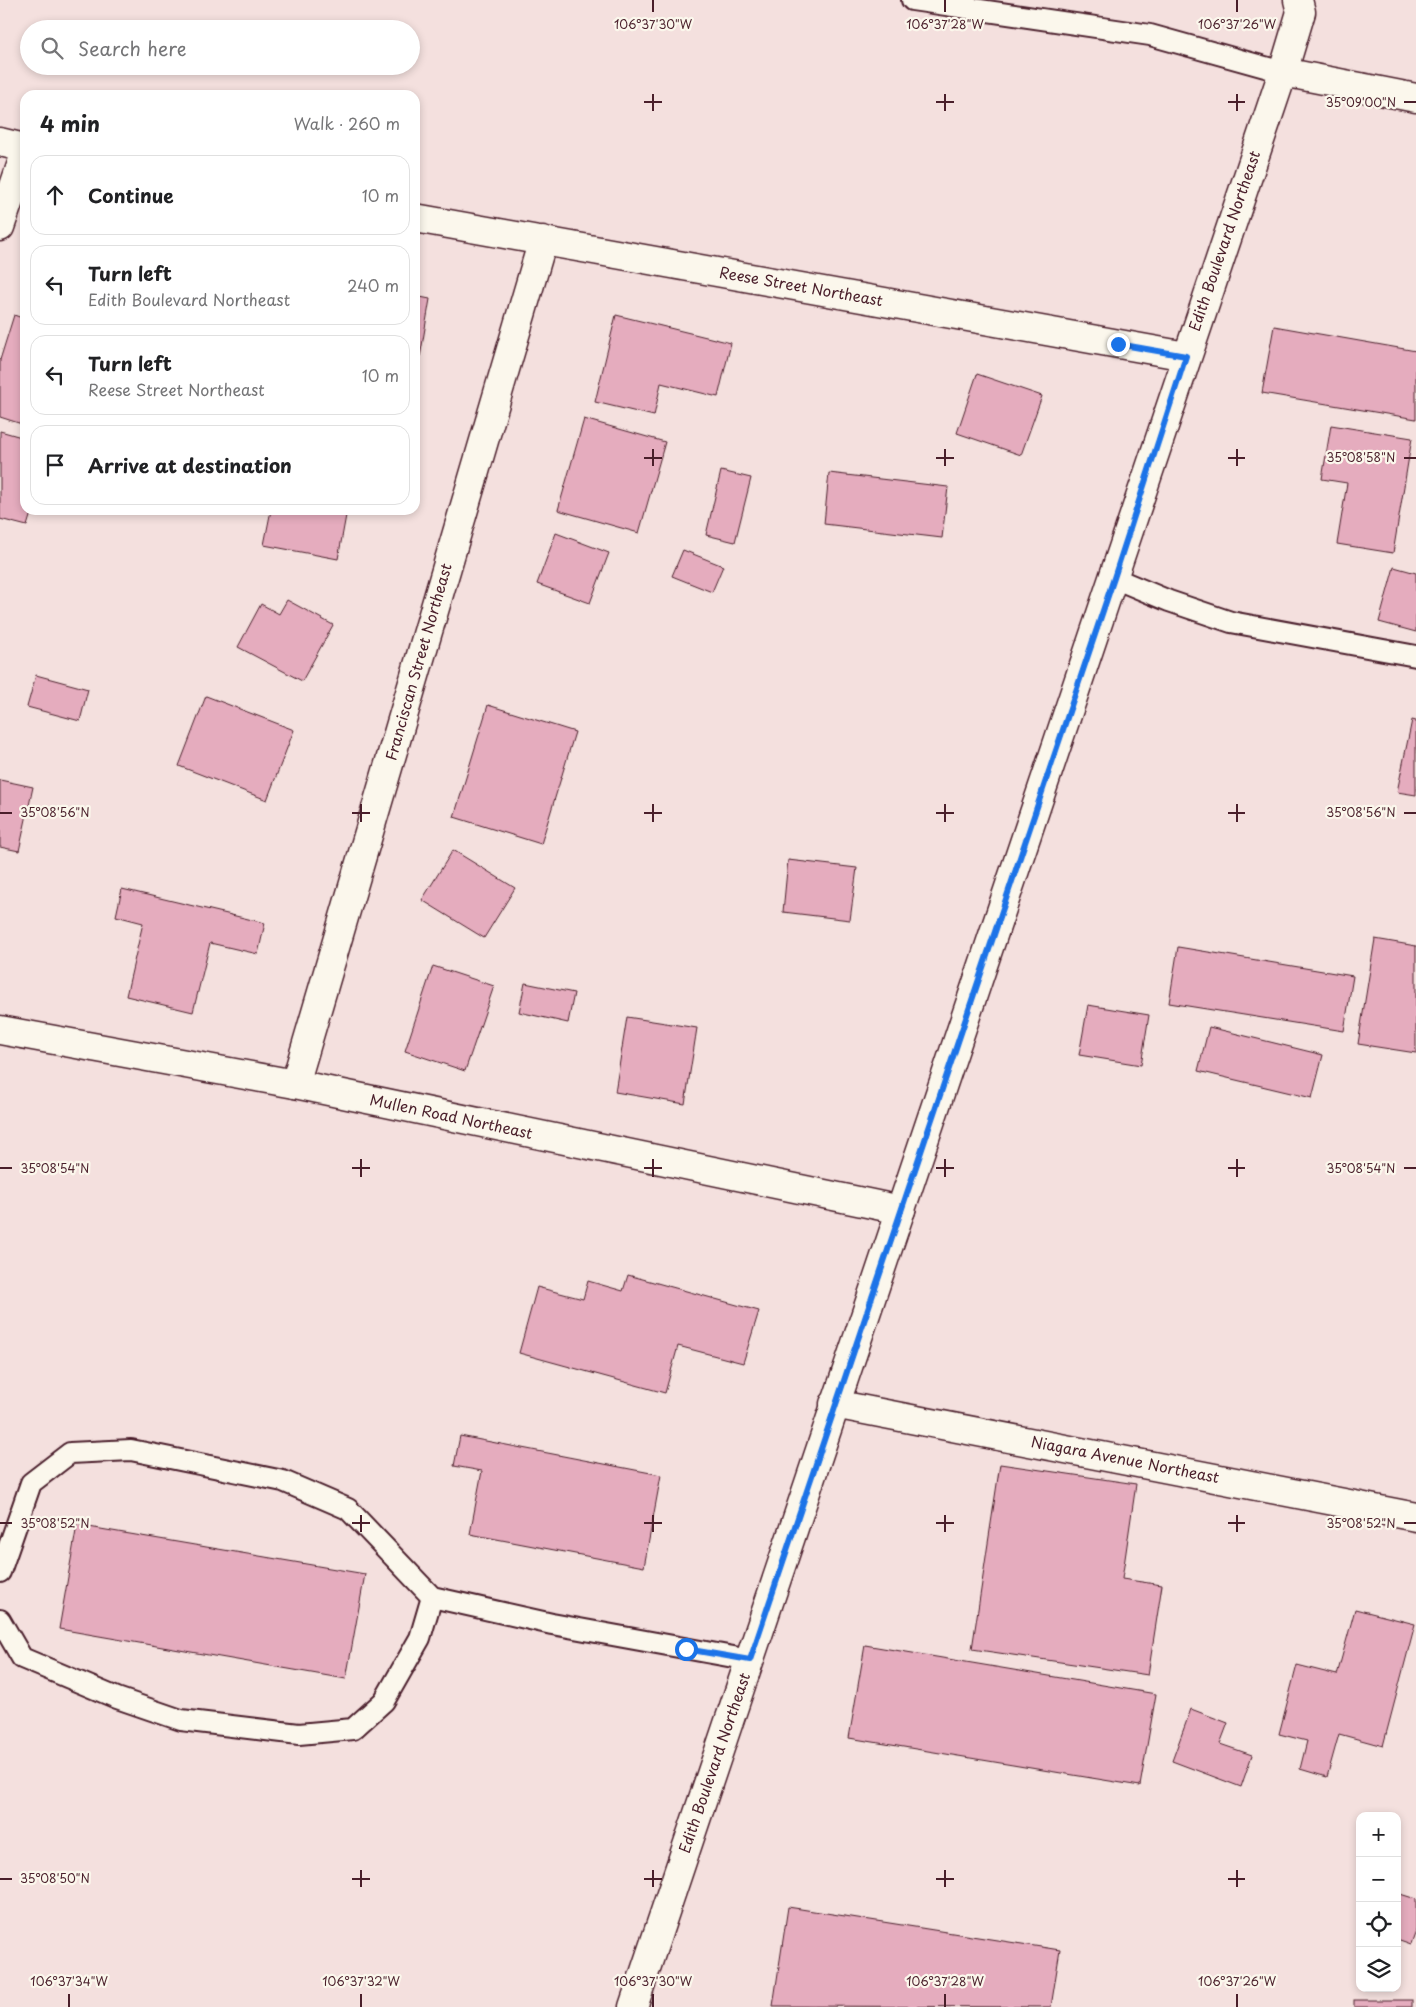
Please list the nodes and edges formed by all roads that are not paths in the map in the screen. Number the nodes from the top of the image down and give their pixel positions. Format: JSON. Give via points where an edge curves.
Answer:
{"nodes":[{"id":1,"x":912,"y":0,"type":"edge"},
{"id":2,"x":1304,"y":4,"type":"edge"},
{"id":3,"x":1016,"y":8,"type":"edge"},
{"id":4,"x":1283,"y":72,"type":"junction"},
{"id":5,"x":1416,"y":98,"type":"edge"},
{"id":6,"x":0,"y":142,"type":"edge"},
{"id":7,"x":20,"y":147,"type":"edge"},
{"id":8,"x":20,"y":169,"type":"edge"},
{"id":9,"x":420,"y":219,"type":"edge"},
{"id":10,"x":0,"y":227,"type":"edge"},
{"id":11,"x":543,"y":240,"type":"junction"},
{"id":12,"x":1186,"y":356,"type":"junction"},
{"id":13,"x":1114,"y":578,"type":"junction"},
{"id":14,"x":1416,"y":656,"type":"edge"},
{"id":15,"x":0,"y":1030,"type":"edge"},
{"id":16,"x":295,"y":1084,"type":"junction"},
{"id":17,"x":901,"y":1210,"type":"junction"},
{"id":18,"x":834,"y":1404,"type":"junction"},
{"id":19,"x":1416,"y":1517,"type":"edge"},
{"id":20,"x":0,"y":1572,"type":"edge"},
{"id":21,"x":432,"y":1598,"type":"junction"},
{"id":22,"x":0,"y":1620,"type":"edge"},
{"id":23,"x":750,"y":1660,"type":"junction"},
{"id":24,"x":634,"y":2007,"type":"edge"}],
"edges":[{"from":1,"to":3,"type":"lane"},
{"from":2,"to":4,"type":"street","name":"Edith Boulevard Northeast"},
{"from":3,"to":4,"type":"lane","via":[[1150,35]]},
{"from":4,"to":5,"type":"street"},
{"from":4,"to":12,"type":"street","name":"Edith Boulevard Northeast"},
{"from":6,"to":7,"type":"street"},
{"from":8,"to":10,"type":"street"},
{"from":9,"to":11,"type":"street","name":"Reese Street Northeast"},
{"from":11,"to":12,"type":"street","name":"Reese Street Northeast"},
{"from":11,"to":16,"type":"street","name":"Franciscan Street Northeast"},
{"from":12,"to":13,"type":"street","name":"Edith Boulevard Northeast"},
{"from":13,"to":14,"type":"lane","via":[[1231,622]]},
{"from":13,"to":17,"type":"street","name":"Edith Boulevard Northeast"},
{"from":15,"to":16,"type":"street","name":"Mullen Road Northeast"},
{"from":16,"to":17,"type":"street","name":"Mullen Road Northeast"},
{"from":17,"to":18,"type":"street","name":"Edith Boulevard Northeast"},
{"from":18,"to":19,"type":"street","name":"Niagara Avenue Northeast"},
{"from":18,"to":23,"type":"street","name":"Edith Boulevard Northeast"},
{"from":20,"to":21,"type":"lane","via":[[31,1483],[70,1453],[131,1450],[283,1481],[348,1509]]},
{"from":21,"to":22,"type":"lane","via":[[420,1638],[384,1701],[352,1729],[299,1734],[181,1720],[117,1698],[22,1658]]},
{"from":21,"to":23,"type":"lane","via":[[552,1624]]},
{"from":23,"to":24,"type":"street","name":"Edith Boulevard Northeast"}]}
